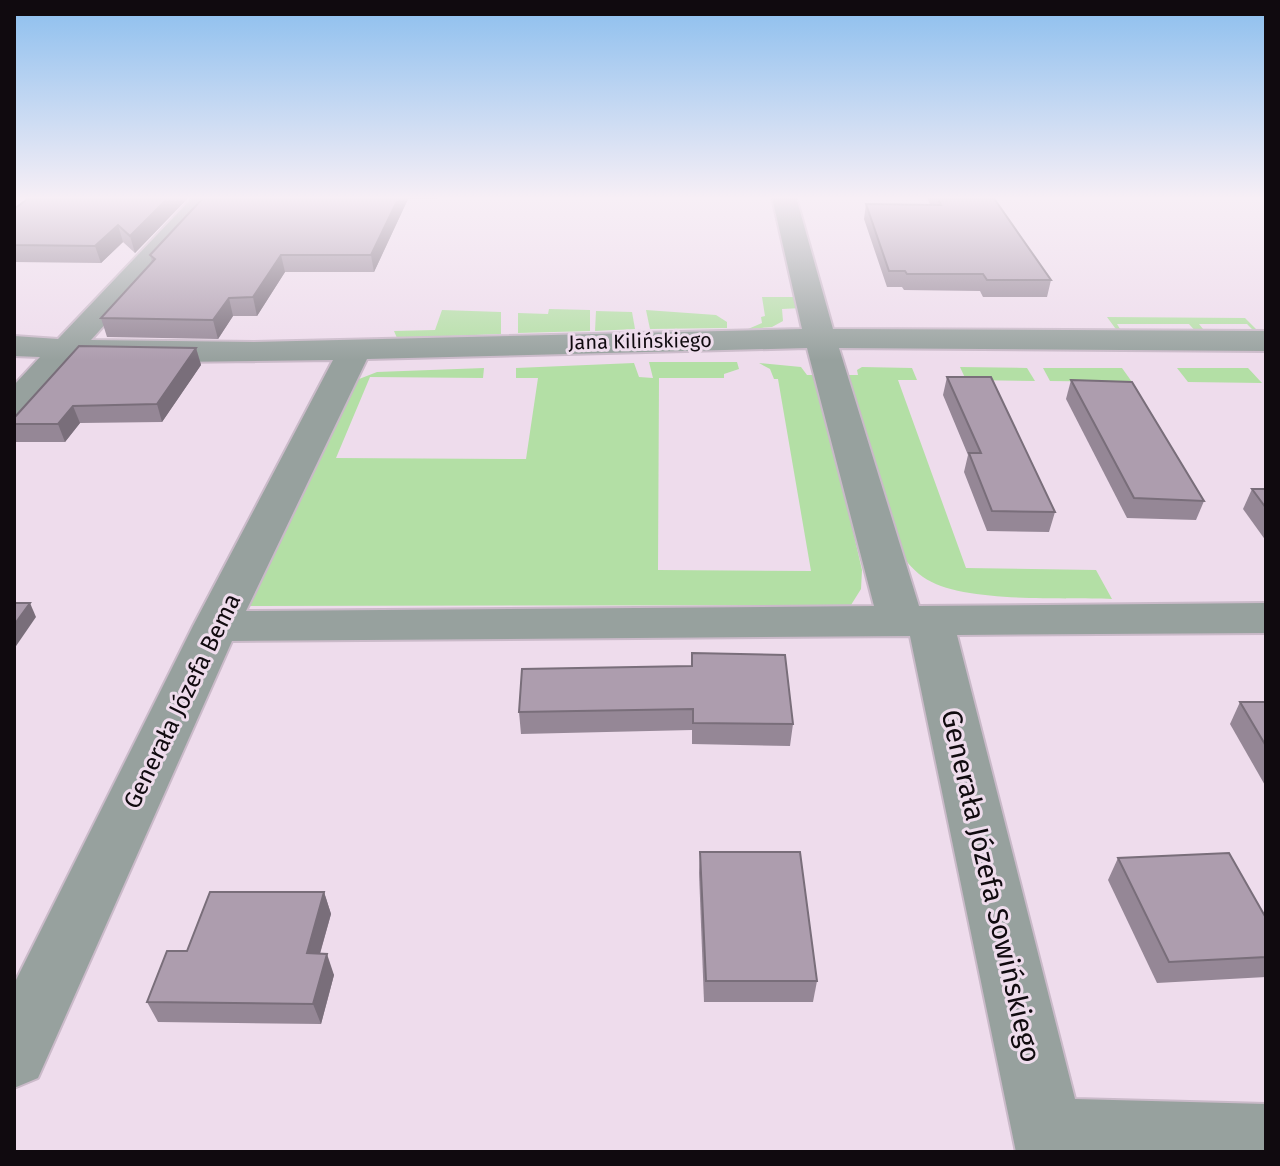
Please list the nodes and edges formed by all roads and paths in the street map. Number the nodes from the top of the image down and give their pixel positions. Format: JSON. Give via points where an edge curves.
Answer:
{"nodes":[{"id":1,"x":157,"y":251,"type":"edge"},
{"id":2,"x":799,"y":251,"type":"edge"},
{"id":3,"x":823,"y":340,"type":"junction"},
{"id":4,"x":1266,"y":341,"type":"edge"},
{"id":5,"x":14,"y":346,"type":"edge"},
{"id":6,"x":67,"y":349,"type":"junction"},
{"id":7,"x":355,"y":350,"type":"junction"},
{"id":8,"x":14,"y":405,"type":"edge"},
{"id":9,"x":1266,"y":618,"type":"edge"},
{"id":10,"x":916,"y":620,"type":"junction"},
{"id":11,"x":216,"y":626,"type":"junction"},
{"id":12,"x":14,"y":1055,"type":"edge"},
{"id":13,"x":1266,"y":1140,"type":"edge"},
{"id":14,"x":1049,"y":1143,"type":"edge"}],
"edges":[{"from":1,"to":6,"type":"street"},
{"from":2,"to":3,"type":"street","name":"Generała Józefa Sowińskiego"},
{"from":3,"to":4,"type":"street","name":"Jana Kilińskiego"},
{"from":3,"to":7,"type":"street","name":"Jana Kilińskiego"},
{"from":3,"to":10,"type":"street","name":"Generała Józefa Sowińskiego"},
{"from":5,"to":6,"type":"street","name":"Jana Kilińskiego"},
{"from":6,"to":7,"type":"street","name":"Jana Kilińskiego"},
{"from":6,"to":8,"type":"street"},
{"from":7,"to":11,"type":"street","name":"Generała Józefa Bema"},
{"from":9,"to":10,"type":"street"},
{"from":10,"to":11,"type":"street"},
{"from":10,"to":14,"type":"street","name":"Generała Józefa Sowińskiego"},
{"from":11,"to":12,"type":"street","name":"Generała Józefa Bema"},
{"from":13,"to":14,"type":"street"}]}
